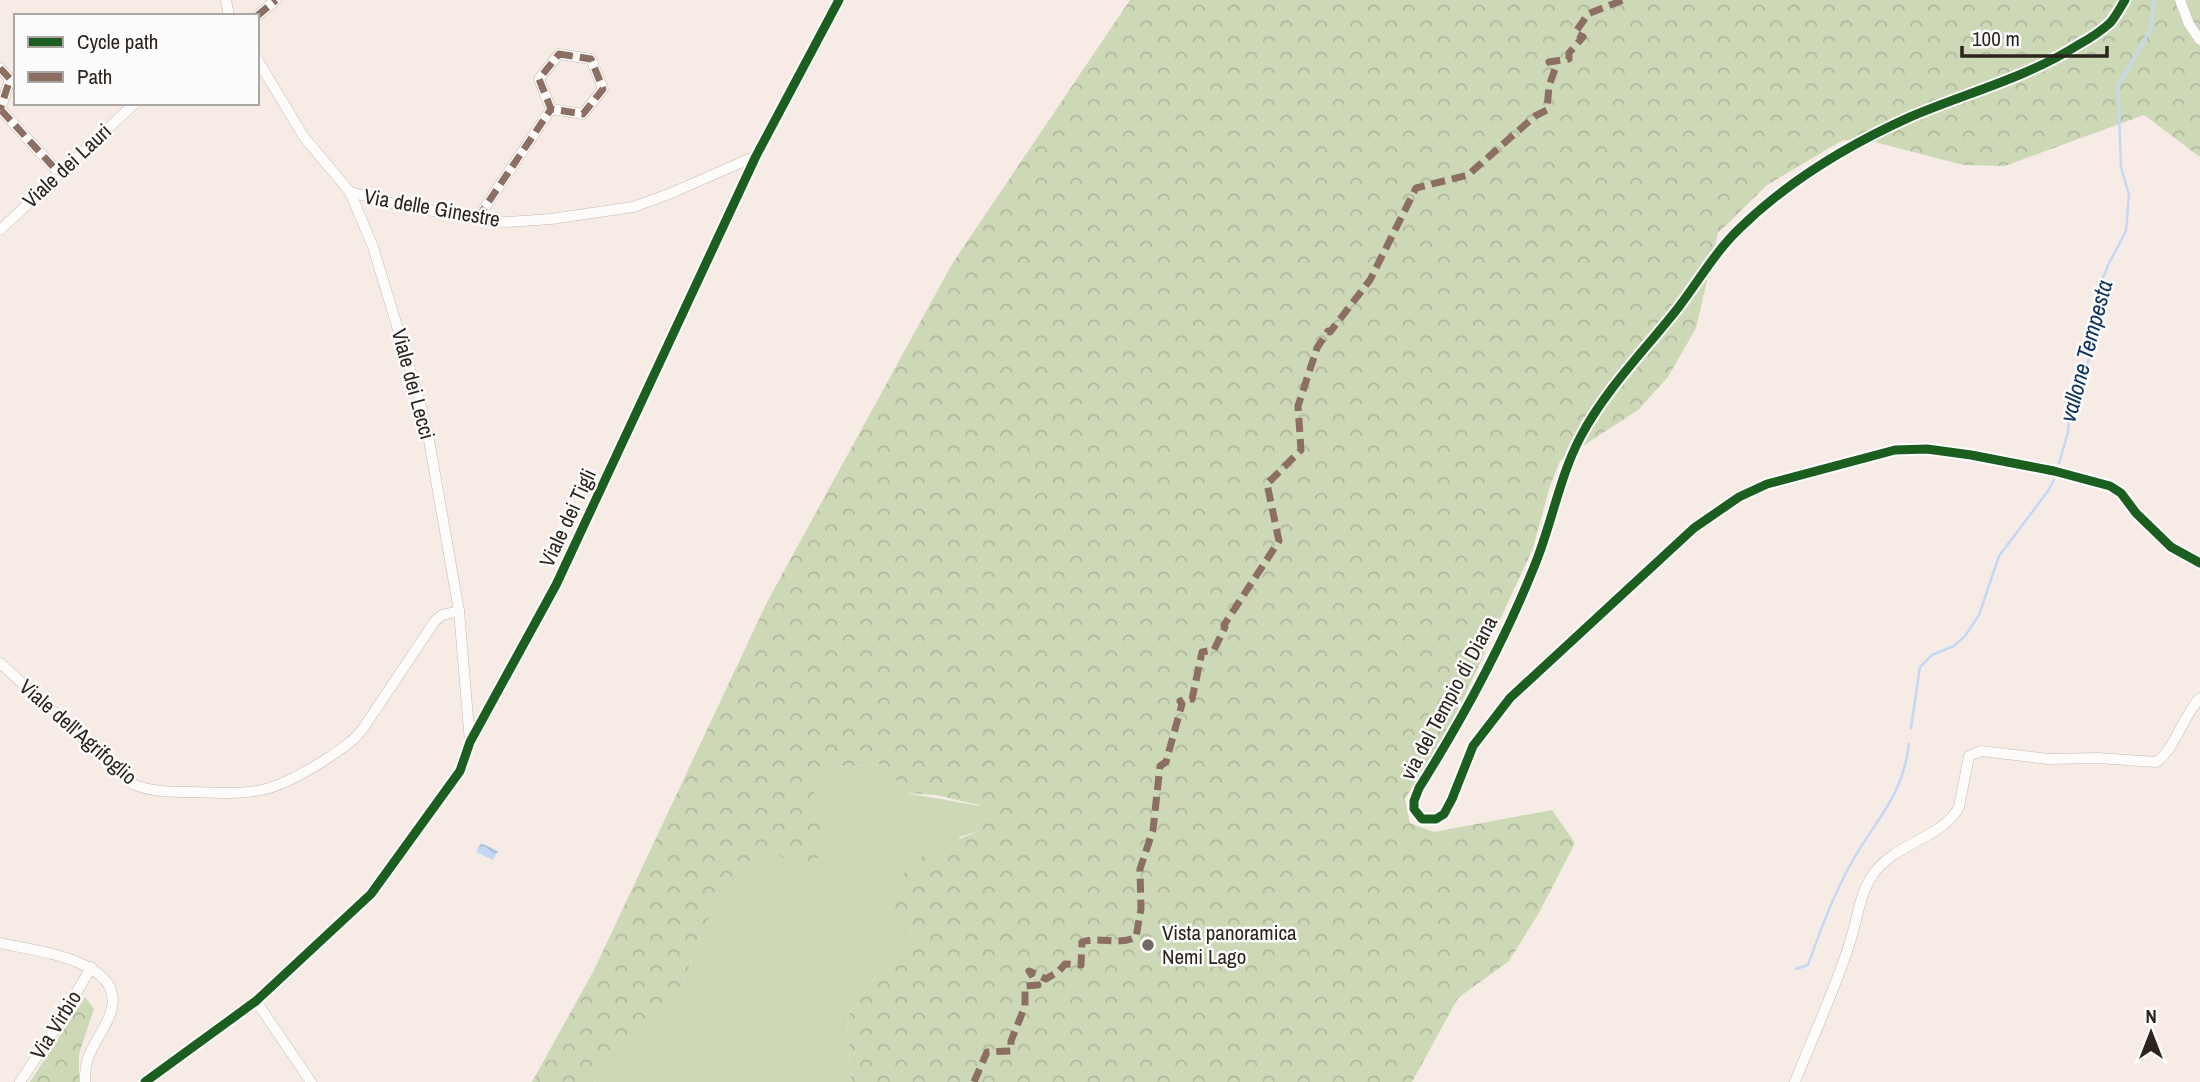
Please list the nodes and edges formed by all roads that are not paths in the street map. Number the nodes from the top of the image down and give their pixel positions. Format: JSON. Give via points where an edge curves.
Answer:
{"nodes":[{"id":1,"x":276,"y":0,"type":"edge"},
{"id":2,"x":839,"y":0,"type":"edge"},
{"id":3,"x":2125,"y":0,"type":"edge"},
{"id":4,"x":2180,"y":0,"type":"edge"},
{"id":5,"x":259,"y":14,"type":"edge"},
{"id":6,"x":2200,"y":40,"type":"edge"},
{"id":7,"x":259,"y":63,"type":"edge"},
{"id":8,"x":0,"y":68,"type":"edge"},
{"id":9,"x":133,"y":105,"type":"edge"},
{"id":10,"x":551,"y":109,"type":"junction"},
{"id":11,"x":1,"y":110,"type":"edge"},
{"id":12,"x":756,"y":156,"type":"junction"},
{"id":13,"x":59,"y":173,"type":"junction"},
{"id":14,"x":350,"y":192,"type":"junction"},
{"id":15,"x":477,"y":219,"type":"junction"},
{"id":16,"x":0,"y":230,"type":"edge"},
{"id":17,"x":2200,"y":563,"type":"edge"},
{"id":18,"x":459,"y":611,"type":"junction"},
{"id":19,"x":0,"y":663,"type":"edge"},
{"id":20,"x":2200,"y":698,"type":"edge"},
{"id":21,"x":470,"y":742,"type":"junction"},
{"id":22,"x":0,"y":943,"type":"edge"},
{"id":23,"x":91,"y":967,"type":"junction"},
{"id":24,"x":256,"y":1000,"type":"junction"},
{"id":25,"x":20,"y":1082,"type":"edge"},
{"id":26,"x":85,"y":1082,"type":"edge"},
{"id":27,"x":145,"y":1082,"type":"edge"},
{"id":28,"x":311,"y":1082,"type":"edge"},
{"id":29,"x":1795,"y":1082,"type":"edge"}],
"edges":[{"from":1,"to":5,"type":"street"},
{"from":2,"to":12,"type":"street","name":"Viale dei Tigli"},
{"from":3,"to":17,"type":"street","name":"via del Tempio di Diana","via":[[2106,27],[2056,59],[1900,122],[1809,172],[1727,241],[1582,434],[1522,596],[1419,788],[1415,809],[1422,819],[1441,816],[1473,746],[1510,698],[1694,528],[1744,494],[1773,482],[1901,449],[2028,465],[2114,489],[2171,547]]},
{"from":4,"to":6,"type":"street"},
{"from":7,"to":14,"type":"street","name":"Viale dei Lecci","via":[[304,137]]},
{"from":8,"to":11,"type":"street","via":[[10,79]]},
{"from":9,"to":13,"type":"street","name":"Viale dei Lauri"},
{"from":10,"to":10,"type":"street","via":[[583,114],[603,89],[591,58],[559,54],[539,79]]},
{"from":10,"to":15,"type":"street"},
{"from":11,"to":13,"type":"street"},
{"from":12,"to":15,"type":"street","name":"Via delle Ginestre","via":[[660,198],[620,210],[530,220]]},
{"from":12,"to":21,"type":"street","name":"Viale dei Tigli","via":[[555,585]]},
{"from":13,"to":16,"type":"street","name":"Viale dei Lauri"},
{"from":14,"to":15,"type":"street","name":"Via delle Ginestre"},
{"from":14,"to":18,"type":"street","name":"Viale dei Lecci","via":[[373,247],[422,410]]},
{"from":18,"to":19,"type":"street","name":"Viale dell'Agrifoglio","via":[[435,621],[351,743],[289,782],[256,792],[168,792],[132,784]]},
{"from":18,"to":21,"type":"street","name":"Viale dei Lecci"},
{"from":20,"to":29,"type":"street","via":[[2156,762],[2039,759],[1981,751],[1969,756],[1954,814],[1891,855],[1871,877]]},
{"from":21,"to":24,"type":"street","name":"Viale dei Tigli","via":[[460,771],[371,894]]},
{"from":22,"to":23,"type":"street"},
{"from":23,"to":25,"type":"street","name":"Via Virbio"},
{"from":23,"to":26,"type":"street","via":[[108,985],[111,1005],[88,1055]]},
{"from":24,"to":27,"type":"street","name":"Viale dei Tigli"},
{"from":24,"to":28,"type":"street"}]}
